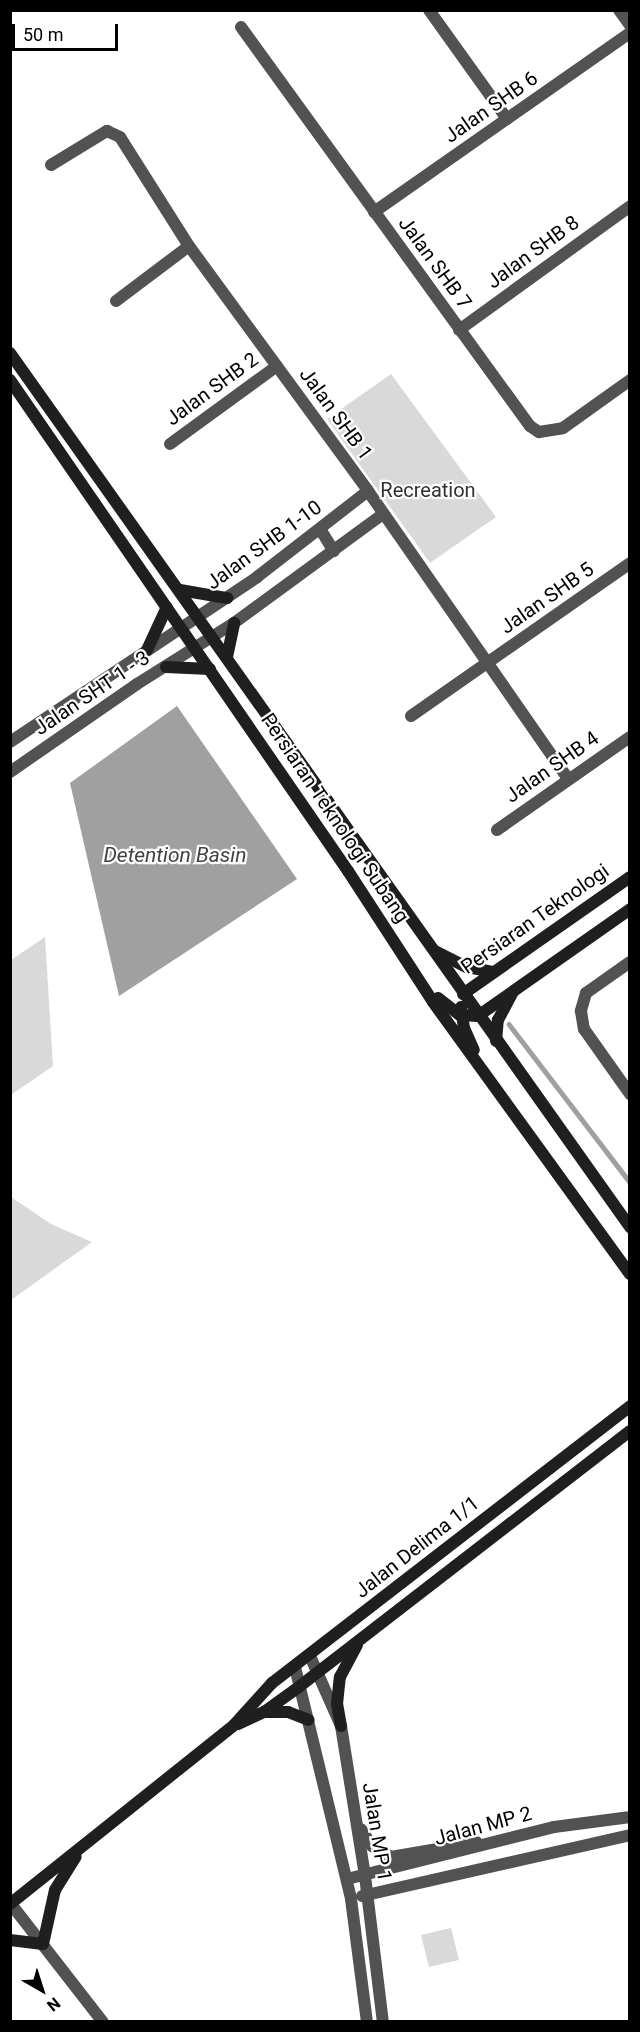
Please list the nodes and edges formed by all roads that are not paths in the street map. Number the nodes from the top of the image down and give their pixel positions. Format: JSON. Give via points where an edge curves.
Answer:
{"nodes":[{"id":1,"x":429,"y":10,"type":"edge"},
{"id":2,"x":619,"y":10,"type":"edge"},
{"id":3,"x":630,"y":25,"type":"edge"},
{"id":4,"x":241,"y":27,"type":"dead end"},
{"id":5,"x":630,"y":33,"type":"edge"},
{"id":6,"x":507,"y":119,"type":"junction"},
{"id":7,"x":51,"y":165,"type":"dead end"},
{"id":8,"x":630,"y":206,"type":"edge"},
{"id":9,"x":374,"y":212,"type":"junction"},
{"id":10,"x":189,"y":246,"type":"junction"},
{"id":11,"x":116,"y":301,"type":"dead end"},
{"id":12,"x":459,"y":330,"type":"junction"},
{"id":13,"x":10,"y":353,"type":"edge"},
{"id":14,"x":277,"y":366,"type":"junction"},
{"id":15,"x":10,"y":380,"type":"edge"},
{"id":16,"x":630,"y":380,"type":"edge"},
{"id":17,"x":170,"y":444,"type":"dead end"},
{"id":18,"x":368,"y":491,"type":"junction"},
{"id":19,"x":383,"y":514,"type":"junction"},
{"id":20,"x":320,"y":530,"type":"junction"},
{"id":21,"x":334,"y":550,"type":"junction"},
{"id":22,"x":630,"y":563,"type":"edge"},
{"id":23,"x":257,"y":577,"type":"junction"},
{"id":24,"x":180,"y":590,"type":"junction"},
{"id":25,"x":271,"y":595,"type":"junction"},
{"id":26,"x":227,"y":598,"type":"junction"},
{"id":27,"x":167,"y":608,"type":"junction"},
{"id":28,"x":199,"y":616,"type":"junction"},
{"id":29,"x":234,"y":623,"type":"junction"},
{"id":30,"x":181,"y":627,"type":"junction"},
{"id":31,"x":213,"y":637,"type":"junction"},
{"id":32,"x":196,"y":648,"type":"junction"},
{"id":33,"x":147,"y":650,"type":"junction"},
{"id":34,"x":227,"y":657,"type":"junction"},
{"id":35,"x":487,"y":664,"type":"junction"},
{"id":36,"x":166,"y":667,"type":"junction"},
{"id":37,"x":210,"y":669,"type":"junction"},
{"id":38,"x":411,"y":716,"type":"dead end"},
{"id":39,"x":630,"y":737,"type":"edge"},
{"id":40,"x":12,"y":739,"type":"edge"},
{"id":41,"x":10,"y":772,"type":"edge"},
{"id":42,"x":568,"y":779,"type":"junction"},
{"id":43,"x":498,"y":830,"type":"dead end"},
{"id":44,"x":630,"y":877,"type":"edge"},
{"id":45,"x":630,"y":909,"type":"edge"},
{"id":46,"x":424,"y":941,"type":"junction"},
{"id":47,"x":630,"y":962,"type":"edge"},
{"id":48,"x":493,"y":972,"type":"junction"},
{"id":49,"x":418,"y":975,"type":"junction"},
{"id":50,"x":513,"y":990,"type":"junction"},
{"id":51,"x":462,"y":994,"type":"junction"},
{"id":52,"x":460,"y":1015,"type":"junction"},
{"id":53,"x":478,"y":1016,"type":"junction"},
{"id":54,"x":496,"y":1041,"type":"junction"},
{"id":55,"x":478,"y":1061,"type":"junction"},
{"id":56,"x":630,"y":1094,"type":"edge"},
{"id":57,"x":630,"y":1227,"type":"edge"},
{"id":58,"x":630,"y":1275,"type":"edge"},
{"id":59,"x":630,"y":1406,"type":"edge"},
{"id":60,"x":630,"y":1431,"type":"edge"},
{"id":61,"x":361,"y":1639,"type":"junction"},
{"id":62,"x":310,"y":1656,"type":"junction"},
{"id":63,"x":295,"y":1667,"type":"junction"},
{"id":64,"x":318,"y":1672,"type":"junction"},
{"id":65,"x":300,"y":1686,"type":"junction"},
{"id":66,"x":264,"y":1712,"type":"junction"},
{"id":67,"x":309,"y":1720,"type":"junction"},
{"id":68,"x":234,"y":1725,"type":"junction"},
{"id":69,"x":341,"y":1726,"type":"junction"},
{"id":70,"x":630,"y":1817,"type":"edge"},
{"id":71,"x":356,"y":1820,"type":"junction"},
{"id":72,"x":630,"y":1835,"type":"edge"},
{"id":73,"x":510,"y":1840,"type":"junction"},
{"id":74,"x":87,"y":1842,"type":"junction"},
{"id":75,"x":365,"y":1876,"type":"junction"},
{"id":76,"x":347,"y":1879,"type":"junction"},
{"id":77,"x":368,"y":1895,"type":"junction"},
{"id":78,"x":351,"y":1899,"type":"junction"},
{"id":79,"x":11,"y":1904,"type":"edge"},
{"id":80,"x":10,"y":1940,"type":"edge"},
{"id":81,"x":43,"y":1944,"type":"junction"},
{"id":82,"x":103,"y":2022,"type":"edge"},
{"id":83,"x":367,"y":2022,"type":"edge"},
{"id":84,"x":383,"y":2022,"type":"edge"}],
"edges":[{"from":1,"to":6,"type":"street"},
{"from":2,"to":3,"type":"street"},
{"from":4,"to":9,"type":"street","name":"Jalan SHB 7"},
{"from":5,"to":6,"type":"street","name":"Jalan SHB 6"},
{"from":6,"to":9,"type":"street","name":"Jalan SHB 6"},
{"from":7,"to":10,"type":"street","name":"Jalan SHB 1","via":[[107,131],[115,131]]},
{"from":8,"to":12,"type":"street","name":"Jalan SHB 8"},
{"from":9,"to":12,"type":"street","name":"Jalan SHB 7"},
{"from":10,"to":11,"type":"street"},
{"from":10,"to":14,"type":"street","name":"Jalan SHB 1"},
{"from":12,"to":16,"type":"street","name":"Jalan SHB 7","via":[[530,426],[539,432],[563,428]]},
{"from":13,"to":24,"type":"main road","name":"Persiaran Teknologi Subang"},
{"from":14,"to":17,"type":"street","name":"Jalan SHB 2"},
{"from":14,"to":18,"type":"street","name":"Jalan SHB 1"},
{"from":15,"to":27,"type":"main road","name":"Persiaran Teknologi Subang"},
{"from":18,"to":19,"type":"street","name":"Jalan SHB 1"},
{"from":18,"to":20,"type":"street","name":"Jalan SHB 1-10"},
{"from":19,"to":21,"type":"street"},
{"from":19,"to":35,"type":"street","name":"Jalan SHB 1"},
{"from":20,"to":21,"type":"street"},
{"from":20,"to":23,"type":"street","name":"Jalan SHB 1-10"},
{"from":21,"to":25,"type":"street"},
{"from":22,"to":35,"type":"street","name":"Jalan SHB 5"},
{"from":23,"to":25,"type":"street"},
{"from":23,"to":26,"type":"street","name":"Jalan SHB 1-10"},
{"from":24,"to":26,"type":"main road"},
{"from":24,"to":28,"type":"main road","name":"Persiaran Teknologi Subang"},
{"from":25,"to":29,"type":"street"},
{"from":26,"to":28,"type":"street","name":"Jalan SHB 1-10"},
{"from":27,"to":30,"type":"main road","name":"Persiaran Teknologi Subang"},
{"from":27,"to":33,"type":"main road"},
{"from":28,"to":30,"type":"street","name":"Jalan SHB 1-10"},
{"from":28,"to":31,"type":"main road","name":"Persiaran Teknologi Subang"},
{"from":29,"to":31,"type":"street"},
{"from":29,"to":34,"type":"main road"},
{"from":30,"to":32,"type":"main road","name":"Persiaran Teknologi Subang"},
{"from":30,"to":33,"type":"street","name":"Jalan SHT 1 - 3"},
{"from":31,"to":32,"type":"street"},
{"from":31,"to":34,"type":"main road","name":"Persiaran Teknologi Subang"},
{"from":32,"to":36,"type":"street","name":"Jalan SHT 1 - 3"},
{"from":32,"to":37,"type":"main road","name":"Persiaran Teknologi Subang"},
{"from":33,"to":40,"type":"street","name":"Jalan SHT 1 - 3"},
{"from":34,"to":46,"type":"main road","name":"Persiaran Teknologi Subang"},
{"from":35,"to":38,"type":"street","name":"Jalan SHB 5"},
{"from":35,"to":42,"type":"street","name":"Jalan SHB 1"},
{"from":36,"to":37,"type":"main road"},
{"from":36,"to":41,"type":"street","name":"Jalan SHT 1 - 3"},
{"from":37,"to":49,"type":"main road","name":"Persiaran Teknologi Subang"},
{"from":39,"to":42,"type":"street","name":"Jalan SHB 4"},
{"from":42,"to":43,"type":"street","name":"Jalan SHB 4"},
{"from":44,"to":48,"type":"main road","name":"Persiaran Teknologi"},
{"from":45,"to":50,"type":"main road"},
{"from":46,"to":48,"type":"main road","via":[[454,962]]},
{"from":46,"to":51,"type":"main road","name":"Persiaran Teknologi Subang"},
{"from":47,"to":56,"type":"street","via":[[586,993],[581,1011],[584,1029]]},
{"from":48,"to":51,"type":"main road","name":"Persiaran Teknologi"},
{"from":49,"to":52,"type":"main road","via":[[447,1008]]},
{"from":49,"to":55,"type":"main road","name":"Persiaran Teknologi Subang","via":[[433,1002]]},
{"from":50,"to":53,"type":"main road"},
{"from":50,"to":54,"type":"main road","via":[[498,1020]]},
{"from":51,"to":52,"type":"main road"},
{"from":51,"to":53,"type":"main road","name":"Persiaran Teknologi Subang"},
{"from":52,"to":53,"type":"main road"},
{"from":52,"to":55,"type":"main road"},
{"from":53,"to":54,"type":"main road","name":"Persiaran Teknologi Subang"},
{"from":54,"to":57,"type":"main road","name":"Persiaran Teknologi Subang"},
{"from":55,"to":58,"type":"main road","name":"Persiaran Teknologi Subang","via":[[543,1160]]},
{"from":59,"to":62,"type":"main road","name":"Jalan Delima 1/1"},
{"from":60,"to":61,"type":"main road","name":"Jalan Delima 1/1"},
{"from":61,"to":64,"type":"main road","name":"Jalan Delima 1/1"},
{"from":61,"to":69,"type":"main road","via":[[340,1677],[337,1704]]},
{"from":62,"to":63,"type":"main road","name":"Jalan Delima 1/1"},
{"from":62,"to":64,"type":"street","name":"Jalan MP 1"},
{"from":63,"to":65,"type":"street","name":"Jalan MP 1"},
{"from":63,"to":68,"type":"main road","name":"Jalan Delima 1/1","via":[[273,1683]]},
{"from":64,"to":65,"type":"main road","name":"Jalan Delima 1/1"},
{"from":64,"to":69,"type":"street","name":"Jalan MP 1"},
{"from":65,"to":66,"type":"main road","name":"Jalan Delima 1/1"},
{"from":65,"to":67,"type":"street","name":"Jalan MP 1"},
{"from":66,"to":67,"type":"main road","via":[[288,1712]]},
{"from":66,"to":68,"type":"main road","name":"Jalan Delima 1/1"},
{"from":67,"to":76,"type":"street","name":"Jalan MP 1"},
{"from":68,"to":74,"type":"main road","name":"Jalan Delima 1/1"},
{"from":69,"to":71,"type":"street","name":"Jalan MP 1"},
{"from":70,"to":73,"type":"street","name":"Jalan MP 2","via":[[554,1827]]},
{"from":71,"to":73,"type":"street","via":[[367,1842],[391,1857],[465,1843]]},
{"from":71,"to":75,"type":"street","name":"Jalan MP 1"},
{"from":72,"to":77,"type":"street","name":"Jalan MP 2"},
{"from":73,"to":75,"type":"street","name":"Jalan MP 2"},
{"from":74,"to":79,"type":"main road","name":"Jalan Delima 1/1"},
{"from":74,"to":81,"type":"main road","via":[[55,1890]]},
{"from":75,"to":76,"type":"street","name":"Jalan MP 2"},
{"from":75,"to":77,"type":"street","name":"Jalan MP 1"},
{"from":76,"to":78,"type":"street","name":"Jalan MP 1"},
{"from":77,"to":78,"type":"street","name":"Jalan MP 2"},
{"from":77,"to":84,"type":"street","name":"Jalan MP 1"},
{"from":78,"to":83,"type":"street","name":"Jalan MP 1"},
{"from":79,"to":81,"type":"street"},
{"from":80,"to":81,"type":"main road"},
{"from":81,"to":82,"type":"street"}]}
